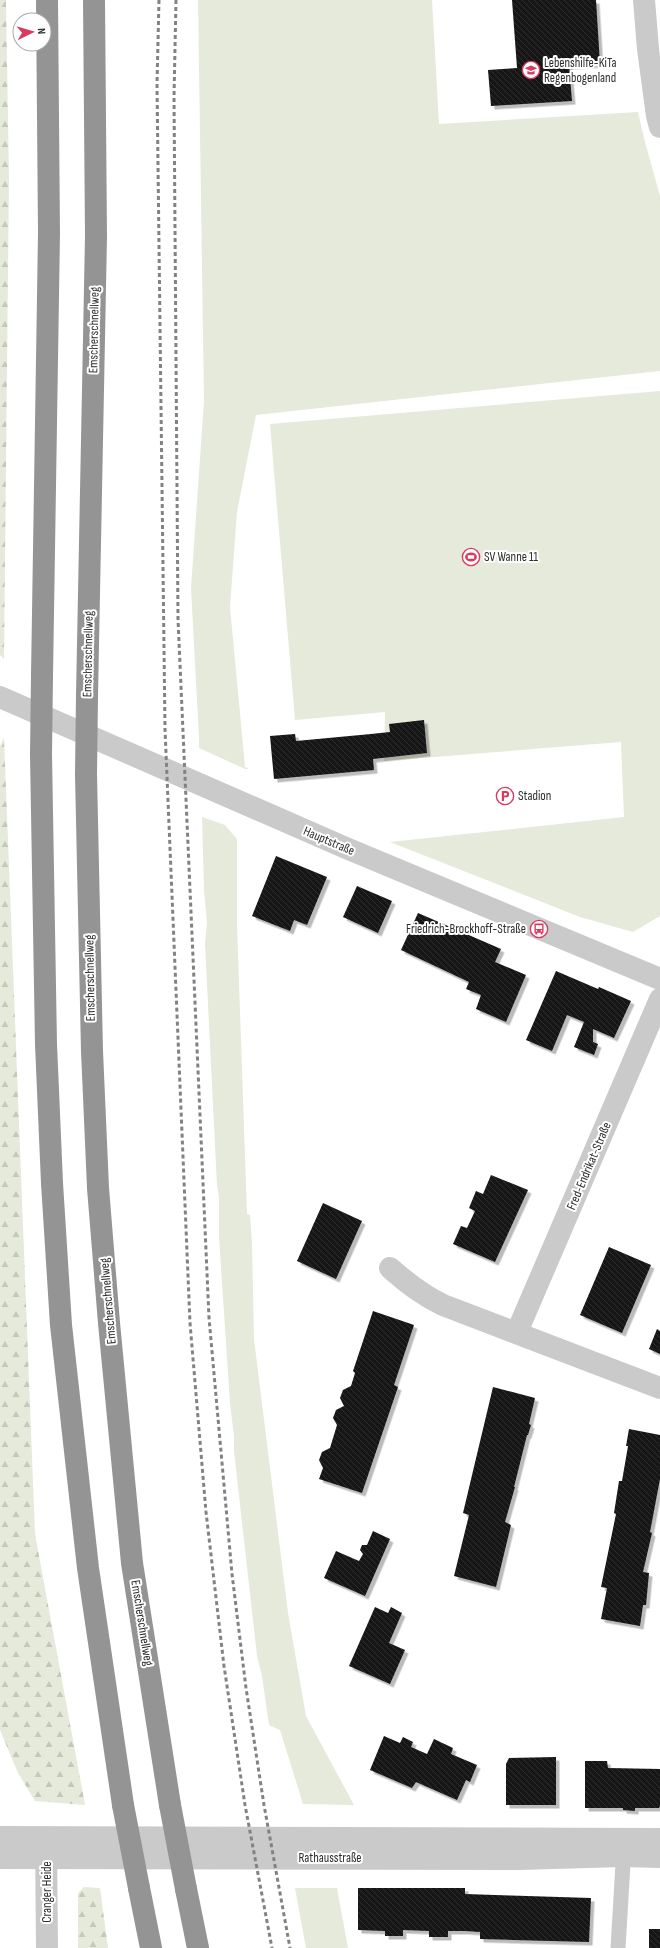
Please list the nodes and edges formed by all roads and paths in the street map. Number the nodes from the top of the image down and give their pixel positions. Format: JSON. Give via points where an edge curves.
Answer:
{"nodes":[{"id":1,"x":47,"y":0,"type":"edge"},
{"id":2,"x":94,"y":0,"type":"edge"},
{"id":3,"x":644,"y":0,"type":"edge"},
{"id":4,"x":660,"y":127,"type":"edge"},
{"id":5,"x":0,"y":697,"type":"edge"},
{"id":6,"x":660,"y":979,"type":"edge"},
{"id":7,"x":660,"y":999,"type":"edge"},
{"id":8,"x":390,"y":1268,"type":"dead end"},
{"id":9,"x":517,"y":1332,"type":"junction"},
{"id":10,"x":660,"y":1388,"type":"edge"},
{"id":11,"x":0,"y":1837,"type":"edge"},
{"id":12,"x":46,"y":1837,"type":"junction"},
{"id":13,"x":660,"y":1839,"type":"edge"},
{"id":14,"x":624,"y":1848,"type":"junction"},
{"id":15,"x":660,"y":1857,"type":"edge"},
{"id":16,"x":0,"y":1858,"type":"edge"},
{"id":17,"x":46,"y":1859,"type":"junction"},
{"id":18,"x":47,"y":1948,"type":"edge"},
{"id":19,"x":151,"y":1948,"type":"edge"},
{"id":20,"x":198,"y":1948,"type":"edge"},
{"id":21,"x":618,"y":1948,"type":"edge"}],
"edges":[{"from":1,"to":19,"type":"highway","bridge":true,"via":[[49,233],[41,754],[46,1044],[52,1183],[61,1325],[88,1568],[123,1805]]},
{"from":2,"to":20,"type":"highway","name":"Emscherschnellweg","bridge":true,"via":[[96,236],[86,774],[98,1188],[132,1563],[170,1805]]},
{"from":3,"to":4,"type":"street","via":[[648,49]]},
{"from":5,"to":6,"type":"street","name":"Hauptstraße","via":[[339,845]]},
{"from":7,"to":9,"type":"street","name":"Fred-Endrikat-Straße"},
{"from":8,"to":9,"type":"street","via":[[426,1297]]},
{"from":9,"to":10,"type":"street","via":[[575,1357]]},
{"from":11,"to":12,"type":"street","name":"Rathausstraße"},
{"from":12,"to":14,"type":"street","name":"Rathausstraße"},
{"from":12,"to":17,"type":"street","name":"Cranger Heide"},
{"from":13,"to":14,"type":"street","name":"Rathausstraße"},
{"from":14,"to":15,"type":"street","name":"Rathausstraße"},
{"from":14,"to":17,"type":"street","name":"Rathausstraße","via":[[519,1859]]},
{"from":14,"to":21,"type":"lane"},
{"from":16,"to":17,"type":"street","name":"Rathausstraße"},
{"from":17,"to":18,"type":"street","name":"Cranger Heide"}]}
